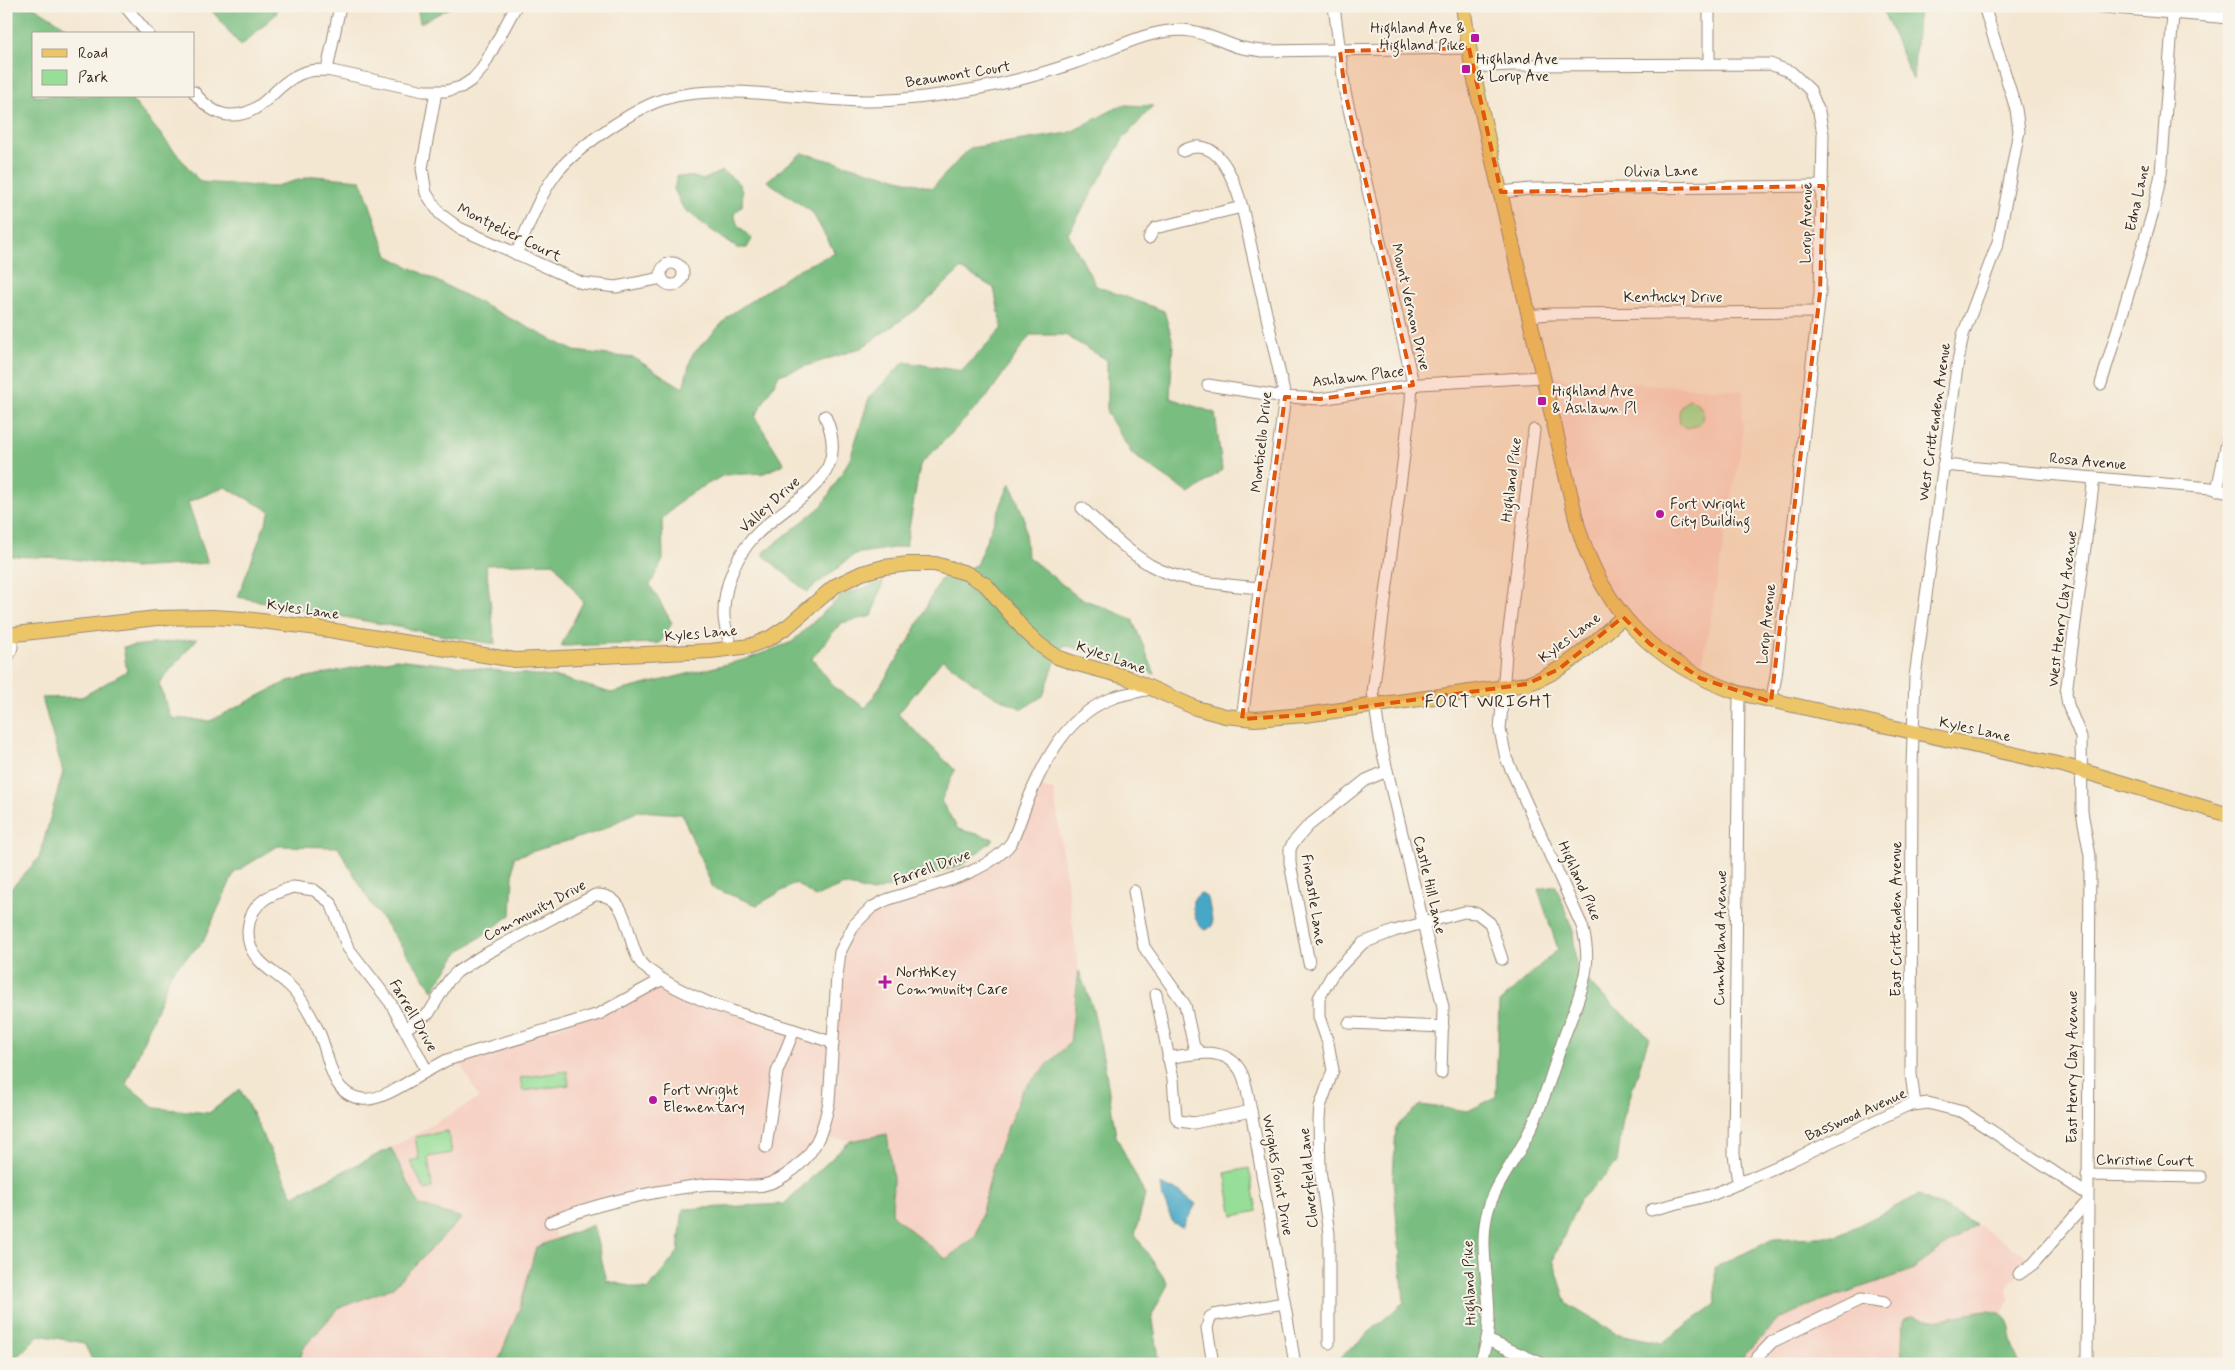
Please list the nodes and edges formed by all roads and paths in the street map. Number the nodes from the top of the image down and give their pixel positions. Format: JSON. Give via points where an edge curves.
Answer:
{"nodes":[{"id":1,"x":125,"y":6,"type":"edge"},
{"id":2,"x":340,"y":6,"type":"edge"},
{"id":3,"x":516,"y":6,"type":"edge"},
{"id":4,"x":1334,"y":6,"type":"edge"},
{"id":5,"x":1463,"y":6,"type":"edge"},
{"id":6,"x":1709,"y":6,"type":"edge"},
{"id":7,"x":1984,"y":6,"type":"edge"},
{"id":8,"x":2092,"y":6,"type":"edge"},
{"id":9,"x":2173,"y":14,"type":"junction"},
{"id":10,"x":2229,"y":18,"type":"edge"},
{"id":11,"x":146,"y":32,"type":"edge"},
{"id":12,"x":1469,"y":48,"type":"junction"},
{"id":13,"x":1340,"y":51,"type":"junction"},
{"id":14,"x":1709,"y":64,"type":"junction"},
{"id":15,"x":1472,"y":67,"type":"junction"},
{"id":16,"x":326,"y":70,"type":"junction"},
{"id":17,"x":436,"y":92,"type":"junction"},
{"id":18,"x":195,"y":93,"type":"edge"},
{"id":19,"x":1183,"y":151,"type":"dead end"},
{"id":20,"x":1823,"y":186,"type":"junction"},
{"id":21,"x":1501,"y":192,"type":"junction"},
{"id":22,"x":1242,"y":207,"type":"junction"},
{"id":23,"x":1149,"y":238,"type":"dead end"},
{"id":24,"x":516,"y":254,"type":"junction"},
{"id":25,"x":662,"y":278,"type":"dead end"},
{"id":26,"x":1818,"y":312,"type":"junction"},
{"id":27,"x":1528,"y":316,"type":"junction"},
{"id":28,"x":1542,"y":377,"type":"junction"},
{"id":29,"x":2101,"y":384,"type":"dead end"},
{"id":30,"x":1208,"y":385,"type":"dead end"},
{"id":31,"x":1412,"y":386,"type":"junction"},
{"id":32,"x":1285,"y":397,"type":"junction"},
{"id":33,"x":825,"y":416,"type":"dead end"},
{"id":34,"x":1534,"y":430,"type":"dead end"},
{"id":35,"x":2229,"y":433,"type":"edge"},
{"id":36,"x":1943,"y":465,"type":"junction"},
{"id":37,"x":2094,"y":478,"type":"junction"},
{"id":38,"x":2217,"y":490,"type":"junction"},
{"id":39,"x":2229,"y":492,"type":"edge"},
{"id":40,"x":1082,"y":508,"type":"dead end"},
{"id":41,"x":1259,"y":588,"type":"junction"},
{"id":42,"x":1623,"y":617,"type":"junction"},
{"id":43,"x":9,"y":634,"type":"edge"},
{"id":44,"x":732,"y":649,"type":"junction"},
{"id":45,"x":6,"y":663,"type":"edge"},
{"id":46,"x":1504,"y":688,"type":"junction"},
{"id":47,"x":1150,"y":689,"type":"junction"},
{"id":48,"x":1739,"y":694,"type":"junction"},
{"id":49,"x":1771,"y":702,"type":"junction"},
{"id":50,"x":1374,"y":706,"type":"junction"},
{"id":51,"x":1242,"y":719,"type":"junction"},
{"id":52,"x":1914,"y":734,"type":"junction"},
{"id":53,"x":1387,"y":771,"type":"junction"},
{"id":54,"x":2083,"y":771,"type":"junction"},
{"id":55,"x":2229,"y":815,"type":"edge"},
{"id":56,"x":1134,"y":891,"type":"dead end"},
{"id":57,"x":1422,"y":924,"type":"junction"},
{"id":58,"x":1502,"y":959,"type":"dead end"},
{"id":59,"x":1309,"y":963,"type":"dead end"},
{"id":60,"x":661,"y":980,"type":"junction"},
{"id":61,"x":1156,"y":994,"type":"dead end"},
{"id":62,"x":1348,"y":1023,"type":"dead end"},
{"id":63,"x":1443,"y":1027,"type":"junction"},
{"id":64,"x":405,"y":1029,"type":"junction"},
{"id":65,"x":794,"y":1030,"type":"junction"},
{"id":66,"x":833,"y":1043,"type":"junction"},
{"id":67,"x":1200,"y":1052,"type":"junction"},
{"id":68,"x":1168,"y":1058,"type":"junction"},
{"id":69,"x":427,"y":1072,"type":"junction"},
{"id":70,"x":1441,"y":1073,"type":"dead end"},
{"id":71,"x":1915,"y":1104,"type":"junction"},
{"id":72,"x":1251,"y":1111,"type":"junction"},
{"id":73,"x":766,"y":1147,"type":"dead end"},
{"id":74,"x":2088,"y":1175,"type":"junction"},
{"id":75,"x":2201,"y":1177,"type":"dead end"},
{"id":76,"x":1740,"y":1183,"type":"junction"},
{"id":77,"x":2087,"y":1198,"type":"junction"},
{"id":78,"x":1651,"y":1210,"type":"dead end"},
{"id":79,"x":550,"y":1222,"type":"dead end"},
{"id":80,"x":2019,"y":1274,"type":"dead end"},
{"id":81,"x":1284,"y":1303,"type":"junction"},
{"id":82,"x":1884,"y":1304,"type":"dead end"},
{"id":83,"x":1487,"y":1340,"type":"junction"},
{"id":84,"x":1329,"y":1343,"type":"dead end"},
{"id":85,"x":1214,"y":1364,"type":"edge"},
{"id":86,"x":1295,"y":1364,"type":"edge"},
{"id":87,"x":1479,"y":1364,"type":"edge"},
{"id":88,"x":1543,"y":1364,"type":"edge"},
{"id":89,"x":1751,"y":1364,"type":"edge"},
{"id":90,"x":2087,"y":1364,"type":"edge"}],
"edges":[{"from":1,"to":11,"type":"street"},
{"from":2,"to":16,"type":"street"},
{"from":3,"to":17,"type":"street","via":[[474,79],[461,87]]},
{"from":4,"to":13,"type":"street","name":"Mount Vernon Drive"},
{"from":5,"to":12,"type":"main road"},
{"from":6,"to":14,"type":"street"},
{"from":7,"to":36,"type":"street","name":"West Crittenden Avenue","via":[[2016,109],[2019,132],[1997,247],[1963,335]]},
{"from":8,"to":9,"type":"street"},
{"from":9,"to":10,"type":"street"},
{"from":9,"to":29,"type":"street","name":"Edna Lane","via":[[2159,183]]},
{"from":12,"to":13,"type":"street","name":"Beaumont Court"},
{"from":12,"to":15,"type":"main road"},
{"from":13,"to":24,"type":"street","name":"Beaumont Court","via":[[1263,52],[1240,48],[1196,32],[1167,31],[1026,78],[919,98],[845,101],[721,92],[672,97],[638,111],[565,163],[546,188]]},
{"from":13,"to":31,"type":"street","name":"Mount Vernon Drive","via":[[1345,92]]},
{"from":14,"to":15,"type":"street","name":"Lorup Avenue"},
{"from":14,"to":20,"type":"street","name":"Lorup Avenue","via":[[1770,64],[1782,67],[1800,79],[1810,90],[1819,112],[1823,134]]},
{"from":15,"to":21,"type":"main road"},
{"from":16,"to":17,"type":"street"},
{"from":16,"to":18,"type":"street","via":[[299,74],[252,112],[235,115],[209,108]]},
{"from":17,"to":24,"type":"street","name":"Montpelier Court","via":[[422,168],[426,193],[440,214],[449,221]]},
{"from":19,"to":22,"type":"street","name":"Monticello Drive","via":[[1201,146],[1216,154],[1233,178]]},
{"from":20,"to":21,"type":"street","name":"Olivia Lane","via":[[1531,188]]},
{"from":20,"to":26,"type":"street","name":"Lorup Avenue"},
{"from":21,"to":27,"type":"main road"},
{"from":22,"to":23,"type":"street","via":[[1155,228]]},
{"from":22,"to":32,"type":"street","name":"Monticello Drive"},
{"from":24,"to":25,"type":"street","name":"Montpelier Court","via":[[593,286],[629,286]]},
{"from":26,"to":27,"type":"street","name":"Kentucky Drive"},
{"from":26,"to":49,"type":"street","name":"Lorup Avenue"},
{"from":27,"to":28,"type":"main road"},
{"from":28,"to":31,"type":"street","name":"Ashlawn Place"},
{"from":28,"to":42,"type":"main road","via":[[1585,550],[1600,583]]},
{"from":30,"to":32,"type":"street","name":"Ashlawn Place"},
{"from":31,"to":32,"type":"street","name":"Ashlawn Place","via":[[1320,398]]},
{"from":31,"to":50,"type":"street","name":"Mount Vernon Drive"},
{"from":32,"to":41,"type":"street","name":"Monticello Drive"},
{"from":33,"to":44,"type":"street","name":"Valley Drive","via":[[831,430],[833,456],[824,475],[749,542],[733,570],[724,615]]},
{"from":34,"to":46,"type":"street","name":"Highland Pike"},
{"from":35,"to":38,"type":"street"},
{"from":36,"to":37,"type":"street","name":"Rosa Avenue"},
{"from":36,"to":52,"type":"street","name":"West Crittenden Avenue","via":[[1915,677]]},
{"from":37,"to":38,"type":"street","name":"Rosa Avenue"},
{"from":37,"to":54,"type":"street","name":"West Henry Clay Avenue","via":[[2066,693],[2081,737]]},
{"from":38,"to":39,"type":"street","name":"Rosa Avenue"},
{"from":40,"to":41,"type":"street","via":[[1135,555],[1165,572],[1202,581]]},
{"from":41,"to":51,"type":"street","name":"Monticello Drive"},
{"from":42,"to":46,"type":"main road","name":"Kyles Lane","via":[[1548,676]]},
{"from":42,"to":48,"type":"main road","name":"Kyles Lane","via":[[1680,667]]},
{"from":43,"to":44,"type":"main road","name":"Kyles Lane","via":[[157,618],[212,617],[310,626],[515,660]]},
{"from":43,"to":45,"type":"street","via":[[12,647]]},
{"from":44,"to":47,"type":"main road","name":"Kyles Lane","via":[[770,638],[835,586],[862,573],[884,567],[935,564],[966,573],[986,585],[1025,631],[1057,656],[1126,677]]},
{"from":46,"to":50,"type":"main road","name":"Kyles Lane"},
{"from":46,"to":83,"type":"street","name":"Highland Pike","via":[[1500,730],[1506,758],[1576,911],[1586,941],[1587,956],[1578,997],[1539,1111],[1488,1210],[1485,1240]]},
{"from":47,"to":51,"type":"main road","name":"Kyles Lane","via":[[1196,708]]},
{"from":47,"to":66,"type":"street","name":"Farrell Drive","via":[[1111,698],[1084,714],[1068,729],[1048,757],[1012,842],[988,863],[884,901],[871,908],[854,925],[840,952]]},
{"from":48,"to":49,"type":"main road","name":"Kyles Lane"},
{"from":48,"to":76,"type":"street","name":"Cumberland Avenue","via":[[1734,1154]]},
{"from":49,"to":52,"type":"main road","name":"Kyles Lane"},
{"from":50,"to":51,"type":"main road","name":"Kyles Lane","via":[[1270,719]]},
{"from":50,"to":53,"type":"street","name":"Castle Hill Lane"},
{"from":52,"to":54,"type":"main road","name":"Kyles Lane"},
{"from":52,"to":71,"type":"street","name":"East Crittenden Avenue","via":[[1912,1074]]},
{"from":53,"to":57,"type":"street","name":"Castle Hill Lane"},
{"from":53,"to":59,"type":"street","name":"Fincastle Lane","via":[[1366,780],[1308,826],[1290,849]]},
{"from":54,"to":55,"type":"main road","name":"Kyles Lane"},
{"from":54,"to":74,"type":"street","name":"East Henry Clay Avenue","via":[[2082,812],[2090,856]]},
{"from":56,"to":67,"type":"street","via":[[1144,947],[1185,1005],[1194,1047]]},
{"from":57,"to":58,"type":"street","name":"Cloverfield Lane","via":[[1464,912],[1477,914],[1490,923]]},
{"from":57,"to":63,"type":"street","name":"Castle Hill Lane","via":[[1443,1007]]},
{"from":57,"to":84,"type":"street","name":"Cloverfield Lane","via":[[1363,943],[1332,975],[1319,998],[1319,1017],[1333,1070],[1319,1119],[1320,1170],[1329,1234]]},
{"from":60,"to":64,"type":"street","name":"Community Drive","via":[[637,957],[619,907],[605,894],[595,895],[457,972],[429,1013]]},
{"from":60,"to":65,"type":"street","via":[[710,1004]]},
{"from":60,"to":69,"type":"street","name":"Farrell Drive","via":[[599,1014],[448,1060]]},
{"from":61,"to":68,"type":"street"},
{"from":62,"to":63,"type":"street"},
{"from":63,"to":70,"type":"street","name":"Castle Hill Lane"},
{"from":64,"to":69,"type":"street","name":"Farrell Drive"},
{"from":64,"to":69,"type":"street","name":"Farrell Drive","via":[[381,988],[348,948],[336,912],[324,896],[307,887],[294,887],[271,895],[252,914],[248,937],[250,946],[263,964],[297,994],[323,1040],[335,1082],[344,1092],[361,1099],[379,1097]]},
{"from":65,"to":66,"type":"street"},
{"from":65,"to":73,"type":"street","via":[[777,1072]]},
{"from":66,"to":79,"type":"street","name":"Farrell Drive","via":[[829,1102],[819,1139],[808,1157],[782,1178],[757,1186],[703,1185],[611,1203]]},
{"from":67,"to":68,"type":"street","name":"Wrights Point Drive"},
{"from":67,"to":72,"type":"street","name":"Wrights Point Drive","via":[[1225,1057],[1240,1070]]},
{"from":68,"to":72,"type":"street","via":[[1178,1120],[1194,1123]]},
{"from":71,"to":76,"type":"street","name":"Basswood Avenue"},
{"from":71,"to":77,"type":"street","name":"Basswood Avenue","via":[[1940,1104],[1963,1112]]},
{"from":72,"to":81,"type":"street","name":"Wrights Point Drive"},
{"from":74,"to":75,"type":"street","name":"Christine Court"},
{"from":74,"to":77,"type":"street","name":"East Henry Clay Avenue"},
{"from":76,"to":78,"type":"street","name":"Basswood Avenue","via":[[1714,1194]]},
{"from":77,"to":80,"type":"street","via":[[2033,1264]]},
{"from":77,"to":90,"type":"street","name":"East Henry Clay Avenue"},
{"from":81,"to":85,"type":"street","via":[[1210,1317],[1207,1328]]},
{"from":81,"to":86,"type":"street","name":"Wrights Point Drive"},
{"from":82,"to":89,"type":"street","via":[[1861,1299],[1772,1342]]},
{"from":83,"to":87,"type":"street","name":"Highland Pike"},
{"from":83,"to":88,"type":"street"}]}
